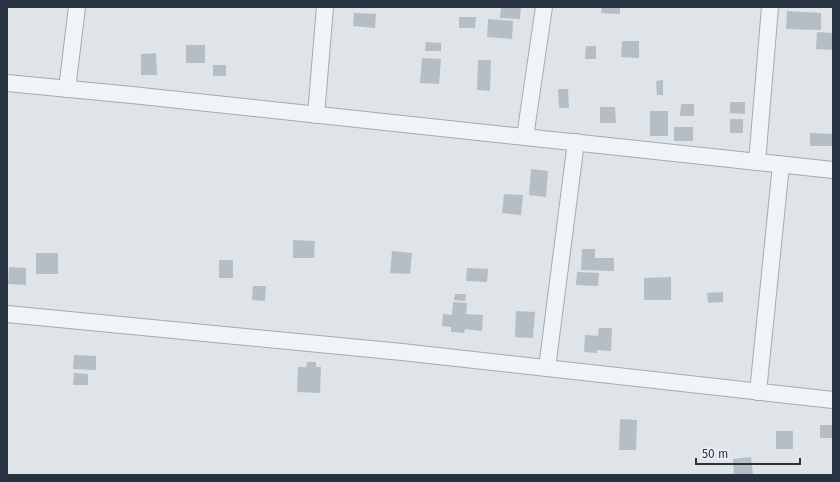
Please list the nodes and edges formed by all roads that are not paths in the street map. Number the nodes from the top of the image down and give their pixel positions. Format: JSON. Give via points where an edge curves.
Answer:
{"nodes":[{"id":1,"x":77,"y":7,"type":"edge"},
{"id":2,"x":325,"y":7,"type":"edge"},
{"id":3,"x":544,"y":7,"type":"edge"},
{"id":4,"x":770,"y":7,"type":"edge"},
{"id":5,"x":7,"y":83,"type":"edge"},
{"id":6,"x":67,"y":89,"type":"junction"},
{"id":7,"x":316,"y":115,"type":"junction"},
{"id":8,"x":525,"y":137,"type":"junction"},
{"id":9,"x":576,"y":142,"type":"junction"},
{"id":10,"x":757,"y":162,"type":"junction"},
{"id":11,"x":781,"y":165,"type":"junction"},
{"id":12,"x":833,"y":170,"type":"edge"},
{"id":13,"x":7,"y":314,"type":"edge"},
{"id":14,"x":547,"y":368,"type":"junction"},
{"id":15,"x":758,"y":392,"type":"junction"},
{"id":16,"x":833,"y":400,"type":"edge"}],
"edges":[{"from":1,"to":6,"type":"street"},
{"from":2,"to":7,"type":"street"},
{"from":3,"to":8,"type":"street"},
{"from":4,"to":10,"type":"street"},
{"from":5,"to":6,"type":"street"},
{"from":6,"to":7,"type":"street"},
{"from":7,"to":8,"type":"street"},
{"from":8,"to":9,"type":"street"},
{"from":9,"to":10,"type":"street"},
{"from":9,"to":14,"type":"street"},
{"from":10,"to":11,"type":"street"},
{"from":11,"to":12,"type":"street"},
{"from":11,"to":15,"type":"street"},
{"from":13,"to":14,"type":"street"},
{"from":14,"to":15,"type":"street"},
{"from":15,"to":16,"type":"street"}]}
